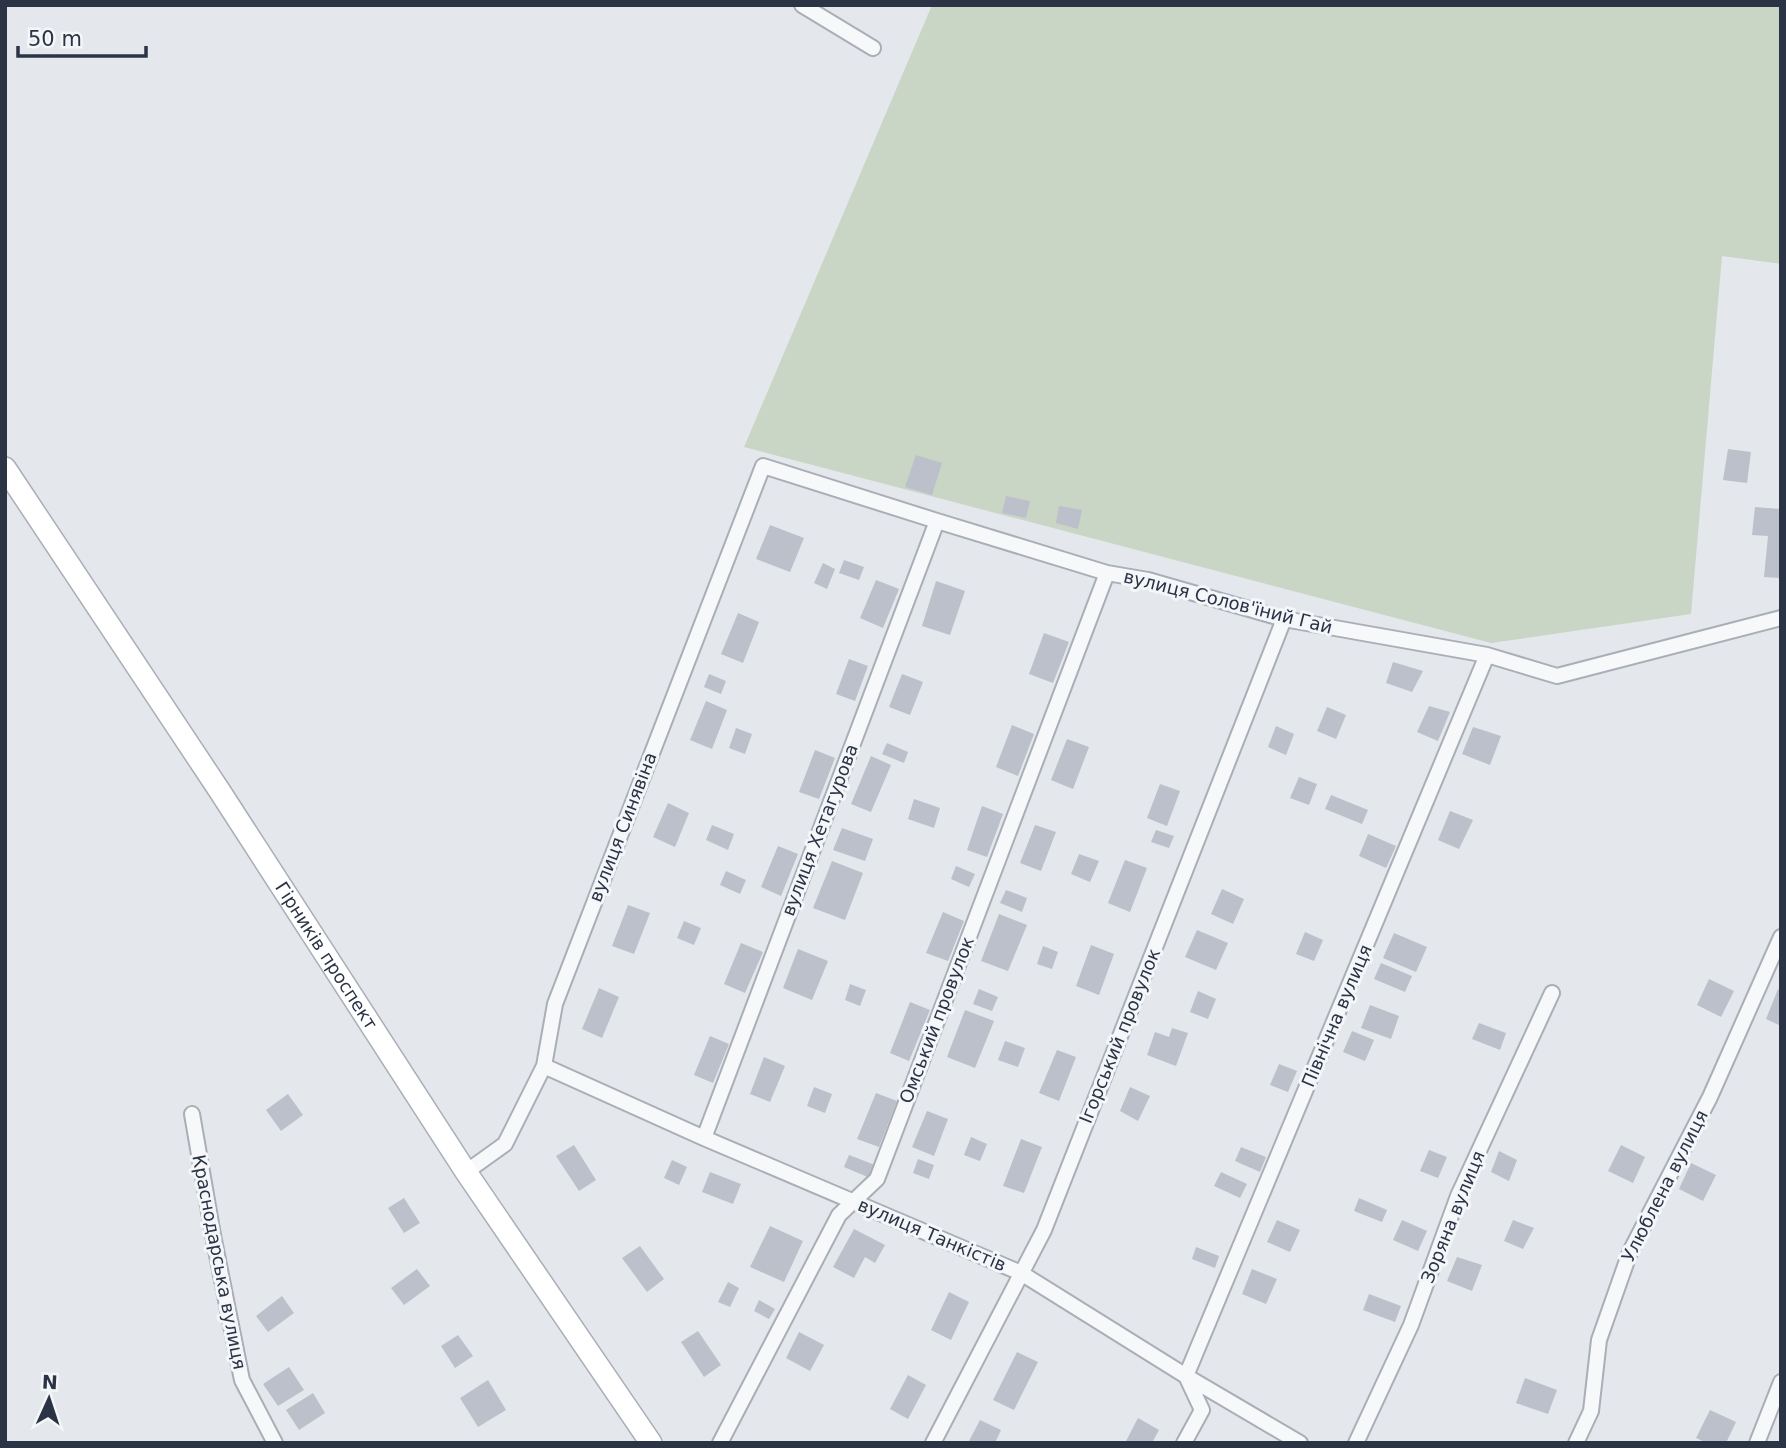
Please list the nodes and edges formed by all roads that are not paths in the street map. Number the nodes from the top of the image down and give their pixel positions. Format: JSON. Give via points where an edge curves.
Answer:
{"nodes":[{"id":1,"x":802,"y":5,"type":"edge"},
{"id":2,"x":873,"y":48,"type":"dead end"},
{"id":3,"x":763,"y":466,"type":"joint"},
{"id":4,"x":5,"y":468,"type":"edge"},
{"id":5,"x":937,"y":521,"type":"junction"},
{"id":6,"x":1107,"y":573,"type":"junction"},
{"id":7,"x":1781,"y":618,"type":"edge"},
{"id":8,"x":1284,"y":619,"type":"junction"},
{"id":9,"x":1487,"y":655,"type":"junction"},
{"id":10,"x":1781,"y":937,"type":"edge"},
{"id":11,"x":1552,"y":993,"type":"dead end"},
{"id":12,"x":544,"y":1066,"type":"junction"},
{"id":13,"x":192,"y":1114,"type":"dead end"},
{"id":14,"x":704,"y":1138,"type":"junction"},
{"id":15,"x":466,"y":1172,"type":"junction"},
{"id":16,"x":854,"y":1201,"type":"junction"},
{"id":17,"x":1021,"y":1273,"type":"junction"},
{"id":18,"x":1186,"y":1376,"type":"junction"},
{"id":19,"x":1781,"y":1382,"type":"edge"},
{"id":20,"x":275,"y":1443,"type":"edge"},
{"id":21,"x":651,"y":1443,"type":"edge"},
{"id":22,"x":720,"y":1443,"type":"edge"},
{"id":23,"x":933,"y":1443,"type":"edge"},
{"id":24,"x":1184,"y":1443,"type":"edge"},
{"id":25,"x":1300,"y":1443,"type":"edge"},
{"id":26,"x":1356,"y":1443,"type":"edge"},
{"id":27,"x":1576,"y":1443,"type":"edge"},
{"id":28,"x":1757,"y":1443,"type":"edge"}],
"edges":[{"from":1,"to":2,"type":"street"},
{"from":3,"to":5,"type":"street","name":"вулиця Солов'їний Гай"},
{"from":3,"to":12,"type":"street","name":"вулиця Синявіна","via":[[555,1004]]},
{"from":4,"to":15,"type":"main road","name":"Гірників проспект"},
{"from":5,"to":6,"type":"street","name":"вулиця Солов'їний Гай"},
{"from":5,"to":14,"type":"street","name":"вулиця Хетагурова"},
{"from":6,"to":8,"type":"street","name":"вулиця Солов'їний Гай","via":[[1148,580]]},
{"from":6,"to":16,"type":"street","name":"Омський провулок","via":[[877,1179]]},
{"from":7,"to":9,"type":"street","name":"вулиця Солов'їний Гай","via":[[1557,676]]},
{"from":8,"to":9,"type":"street","name":"вулиця Солов'їний Гай"},
{"from":8,"to":17,"type":"street","name":"Ігорський провулок","via":[[1044,1230]]},
{"from":9,"to":18,"type":"street","name":"Північна вулиця"},
{"from":10,"to":27,"type":"street","name":"Улюблена вулиця","via":[[1710,1097],[1630,1252],[1599,1340],[1591,1411]]},
{"from":11,"to":26,"type":"street","name":"Зоряна вулиця","via":[[1458,1196],[1410,1325]]},
{"from":12,"to":14,"type":"street","name":"вулиця Танкістів"},
{"from":12,"to":15,"type":"street","name":"вулиця Синявіна","via":[[505,1144]]},
{"from":13,"to":20,"type":"street","name":"Краснодарська вулиця","via":[[242,1380]]},
{"from":14,"to":16,"type":"street","name":"вулиця Танкістів"},
{"from":15,"to":21,"type":"main road","name":"Гірників проспект"},
{"from":16,"to":17,"type":"street","name":"вулиця Танкістів"},
{"from":16,"to":22,"type":"street","name":"Омський провулок","via":[[839,1215]]},
{"from":17,"to":18,"type":"street","name":"вулиця Танкістів"},
{"from":17,"to":23,"type":"street","name":"Ігорський провулок"},
{"from":18,"to":24,"type":"street","via":[[1202,1410]]},
{"from":18,"to":25,"type":"street","name":"вулиця Танкістів"},
{"from":19,"to":28,"type":"street"}]}
